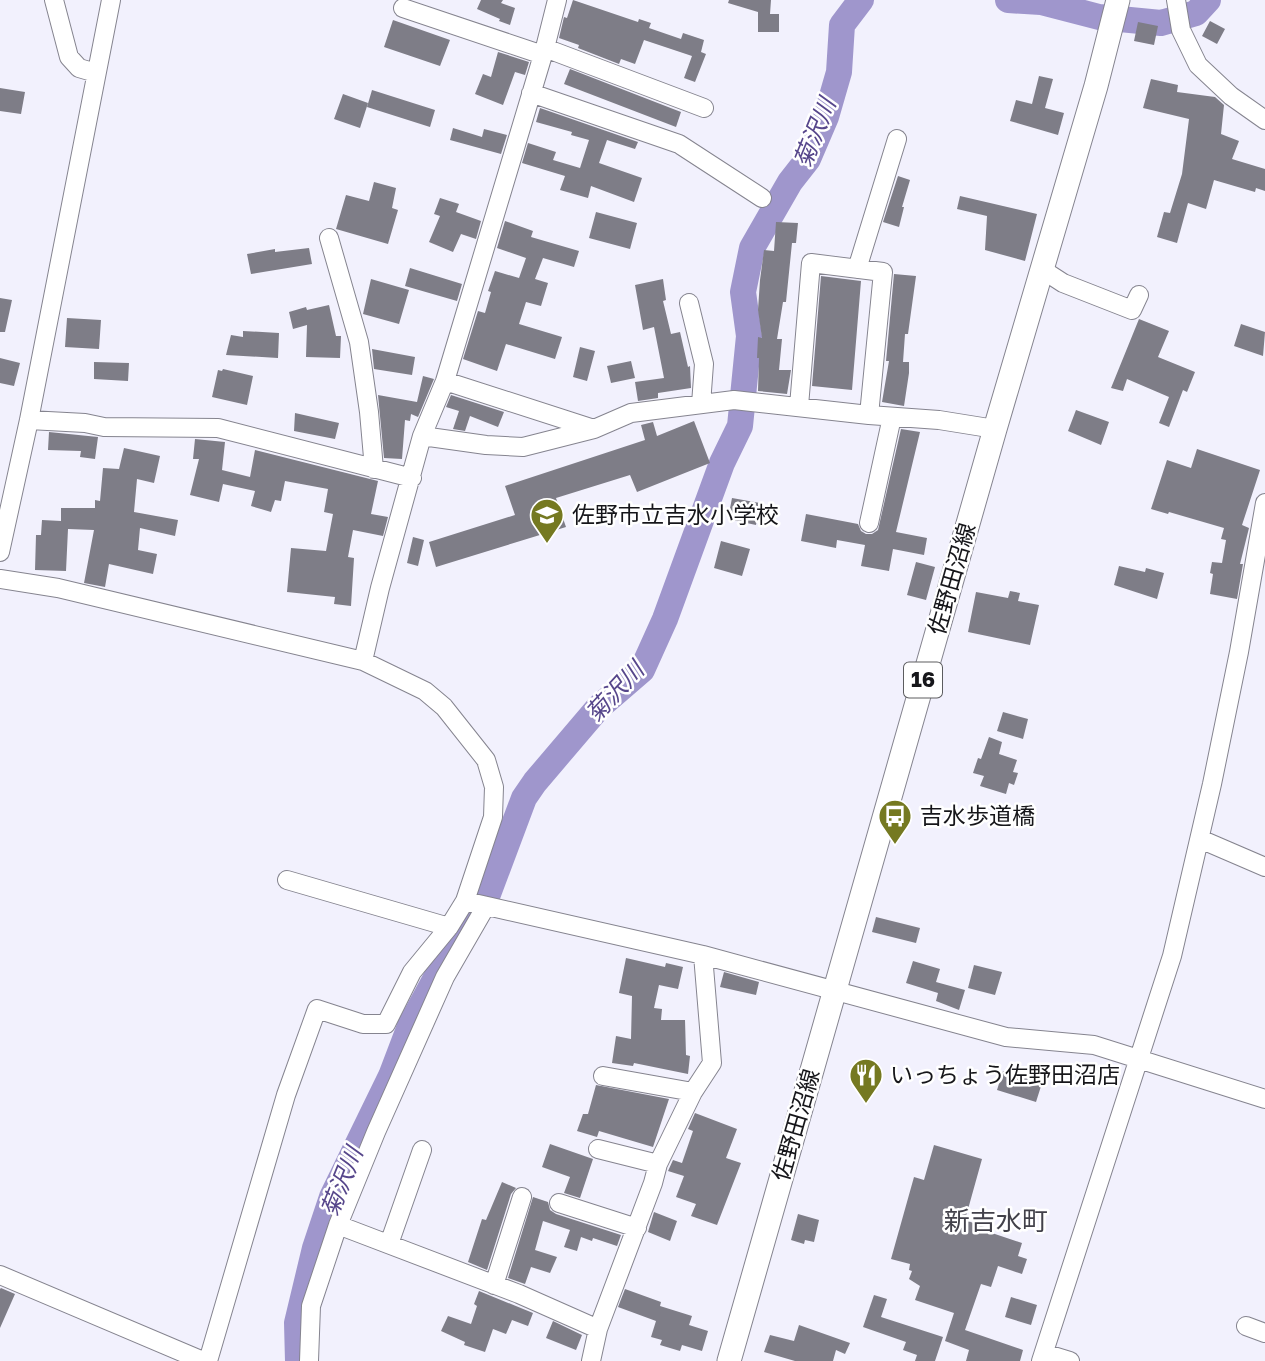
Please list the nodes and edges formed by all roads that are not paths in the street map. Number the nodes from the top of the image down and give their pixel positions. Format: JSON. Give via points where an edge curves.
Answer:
{"nodes":[{"id":1,"x":54,"y":0,"type":"edge"},
{"id":2,"x":111,"y":0,"type":"edge"},
{"id":3,"x":557,"y":0,"type":"edge"},
{"id":4,"x":1118,"y":0,"type":"edge"},
{"id":5,"x":1177,"y":0,"type":"edge"},
{"id":6,"x":403,"y":8,"type":"dead end"},
{"id":7,"x":544,"y":52,"type":"junction"},
{"id":8,"x":96,"y":73,"type":"junction"},
{"id":9,"x":531,"y":93,"type":"junction"},
{"id":10,"x":704,"y":108,"type":"dead end"},
{"id":11,"x":1265,"y":120,"type":"edge"},
{"id":12,"x":897,"y":139,"type":"dead end"},
{"id":13,"x":762,"y":198,"type":"dead end"},
{"id":14,"x":329,"y":238,"type":"dead end"},
{"id":15,"x":857,"y":269,"type":"junction"},
{"id":16,"x":1043,"y":270,"type":"junction"},
{"id":17,"x":1139,"y":295,"type":"dead end"},
{"id":18,"x":689,"y":303,"type":"dead end"},
{"id":19,"x":445,"y":381,"type":"junction"},
{"id":20,"x":701,"y":404,"type":"junction"},
{"id":21,"x":799,"y":406,"type":"junction"},
{"id":22,"x":869,"y":415,"type":"junction"},
{"id":23,"x":892,"y":416,"type":"junction"},
{"id":24,"x":29,"y":420,"type":"junction"},
{"id":25,"x":594,"y":429,"type":"junction"},
{"id":26,"x":995,"y":429,"type":"junction"},
{"id":27,"x":422,"y":436,"type":"junction"},
{"id":28,"x":374,"y":469,"type":"junction"},
{"id":29,"x":412,"y":478,"type":"junction"},
{"id":30,"x":1265,"y":503,"type":"edge"},
{"id":31,"x":869,"y":523,"type":"dead end"},
{"id":32,"x":1,"y":547,"type":"edge"},
{"id":33,"x":0,"y":579,"type":"edge"},
{"id":34,"x":363,"y":661,"type":"junction"},
{"id":35,"x":1200,"y":839,"type":"junction"},
{"id":36,"x":1265,"y":867,"type":"edge"},
{"id":37,"x":287,"y":880,"type":"dead end"},
{"id":38,"x":465,"y":901,"type":"junction"},
{"id":39,"x":486,"y":906,"type":"junction"},
{"id":40,"x":449,"y":927,"type":"junction"},
{"id":41,"x":703,"y":955,"type":"junction"},
{"id":42,"x":833,"y":992,"type":"junction"},
{"id":43,"x":1139,"y":1058,"type":"junction"},
{"id":44,"x":603,"y":1076,"type":"dead end"},
{"id":45,"x":693,"y":1092,"type":"junction"},
{"id":46,"x":1265,"y":1099,"type":"edge"},
{"id":47,"x":598,"y":1149,"type":"dead end"},
{"id":48,"x":422,"y":1150,"type":"dead end"},
{"id":49,"x":658,"y":1164,"type":"junction"},
{"id":50,"x":522,"y":1197,"type":"dead end"},
{"id":51,"x":559,"y":1203,"type":"dead end"},
{"id":52,"x":338,"y":1225,"type":"junction"},
{"id":53,"x":637,"y":1228,"type":"junction"},
{"id":54,"x":389,"y":1244,"type":"junction"},
{"id":55,"x":0,"y":1275,"type":"edge"},
{"id":56,"x":494,"y":1285,"type":"junction"},
{"id":57,"x":1246,"y":1326,"type":"dead end"},
{"id":58,"x":598,"y":1329,"type":"junction"},
{"id":59,"x":1265,"y":1333,"type":"edge"},
{"id":60,"x":1043,"y":1357,"type":"edge"},
{"id":61,"x":203,"y":1361,"type":"edge"},
{"id":62,"x":208,"y":1361,"type":"edge"},
{"id":63,"x":310,"y":1361,"type":"edge"},
{"id":64,"x":591,"y":1361,"type":"edge"},
{"id":65,"x":729,"y":1361,"type":"edge"},
{"id":66,"x":1070,"y":1361,"type":"edge"}],
"edges":[{"from":1,"to":8,"type":"street","via":[[69,57],[79,68]]},
{"from":2,"to":8,"type":"street"},
{"from":3,"to":7,"type":"street"},
{"from":4,"to":16,"type":"main road","name":"佐野田沼線","number":"16"},
{"from":5,"to":11,"type":"street","via":[[1181,30],[1198,65]]},
{"from":6,"to":7,"type":"street"},
{"from":7,"to":9,"type":"street"},
{"from":7,"to":10,"type":"street"},
{"from":8,"to":24,"type":"street"},
{"from":9,"to":13,"type":"street","via":[[679,144]]},
{"from":9,"to":19,"type":"street"},
{"from":12,"to":15,"type":"street"},
{"from":14,"to":28,"type":"street","via":[[359,342]]},
{"from":15,"to":21,"type":"street","via":[[811,264]]},
{"from":15,"to":22,"type":"street","via":[[883,272]]},
{"from":16,"to":17,"type":"street","via":[[1063,283],[1132,310]]},
{"from":16,"to":26,"type":"main road","name":"佐野田沼線","number":"16"},
{"from":18,"to":20,"type":"street","via":[[704,364]]},
{"from":19,"to":25,"type":"street"},
{"from":19,"to":27,"type":"street"},
{"from":20,"to":21,"type":"street","via":[[734,400]]},
{"from":20,"to":25,"type":"street","via":[[631,414]]},
{"from":21,"to":22,"type":"street"},
{"from":22,"to":23,"type":"street"},
{"from":23,"to":26,"type":"street"},
{"from":23,"to":31,"type":"street"},
{"from":24,"to":28,"type":"street","via":[[104,427],[218,428]]},
{"from":24,"to":32,"type":"street"},
{"from":25,"to":27,"type":"street","via":[[523,447]]},
{"from":26,"to":42,"type":"main road","name":"佐野田沼線","number":"16"},
{"from":27,"to":29,"type":"street"},
{"from":28,"to":29,"type":"street"},
{"from":29,"to":34,"type":"street"},
{"from":30,"to":35,"type":"street"},
{"from":33,"to":34,"type":"street","via":[[58,588]]},
{"from":34,"to":38,"type":"street","via":[[425,691],[486,760],[494,787],[492,817]]},
{"from":35,"to":36,"type":"street"},
{"from":35,"to":43,"type":"street","via":[[1172,956]]},
{"from":37,"to":40,"type":"street"},
{"from":38,"to":39,"type":"street"},
{"from":38,"to":40,"type":"street"},
{"from":39,"to":41,"type":"street"},
{"from":39,"to":52,"type":"street","via":[[445,977]]},
{"from":40,"to":62,"type":"street","via":[[412,972],[386,1024],[363,1024],[317,1009],[286,1095]]},
{"from":41,"to":42,"type":"street"},
{"from":41,"to":45,"type":"street","via":[[712,1063]]},
{"from":42,"to":43,"type":"street","via":[[1006,1037],[1094,1045]]},
{"from":42,"to":65,"type":"main road","name":"佐野田沼線","number":"16"},
{"from":43,"to":46,"type":"street"},
{"from":43,"to":60,"type":"street"},
{"from":44,"to":45,"type":"street"},
{"from":45,"to":49,"type":"street"},
{"from":47,"to":49,"type":"street"},
{"from":48,"to":54,"type":"street"},
{"from":49,"to":53,"type":"street"},
{"from":50,"to":56,"type":"street"},
{"from":51,"to":53,"type":"street"},
{"from":52,"to":54,"type":"street"},
{"from":52,"to":63,"type":"street","via":[[311,1306]]},
{"from":53,"to":58,"type":"street"},
{"from":54,"to":56,"type":"street"},
{"from":55,"to":61,"type":"street"},
{"from":56,"to":58,"type":"street"},
{"from":57,"to":59,"type":"street"},
{"from":58,"to":64,"type":"street"},
{"from":60,"to":66,"type":"street"}]}
